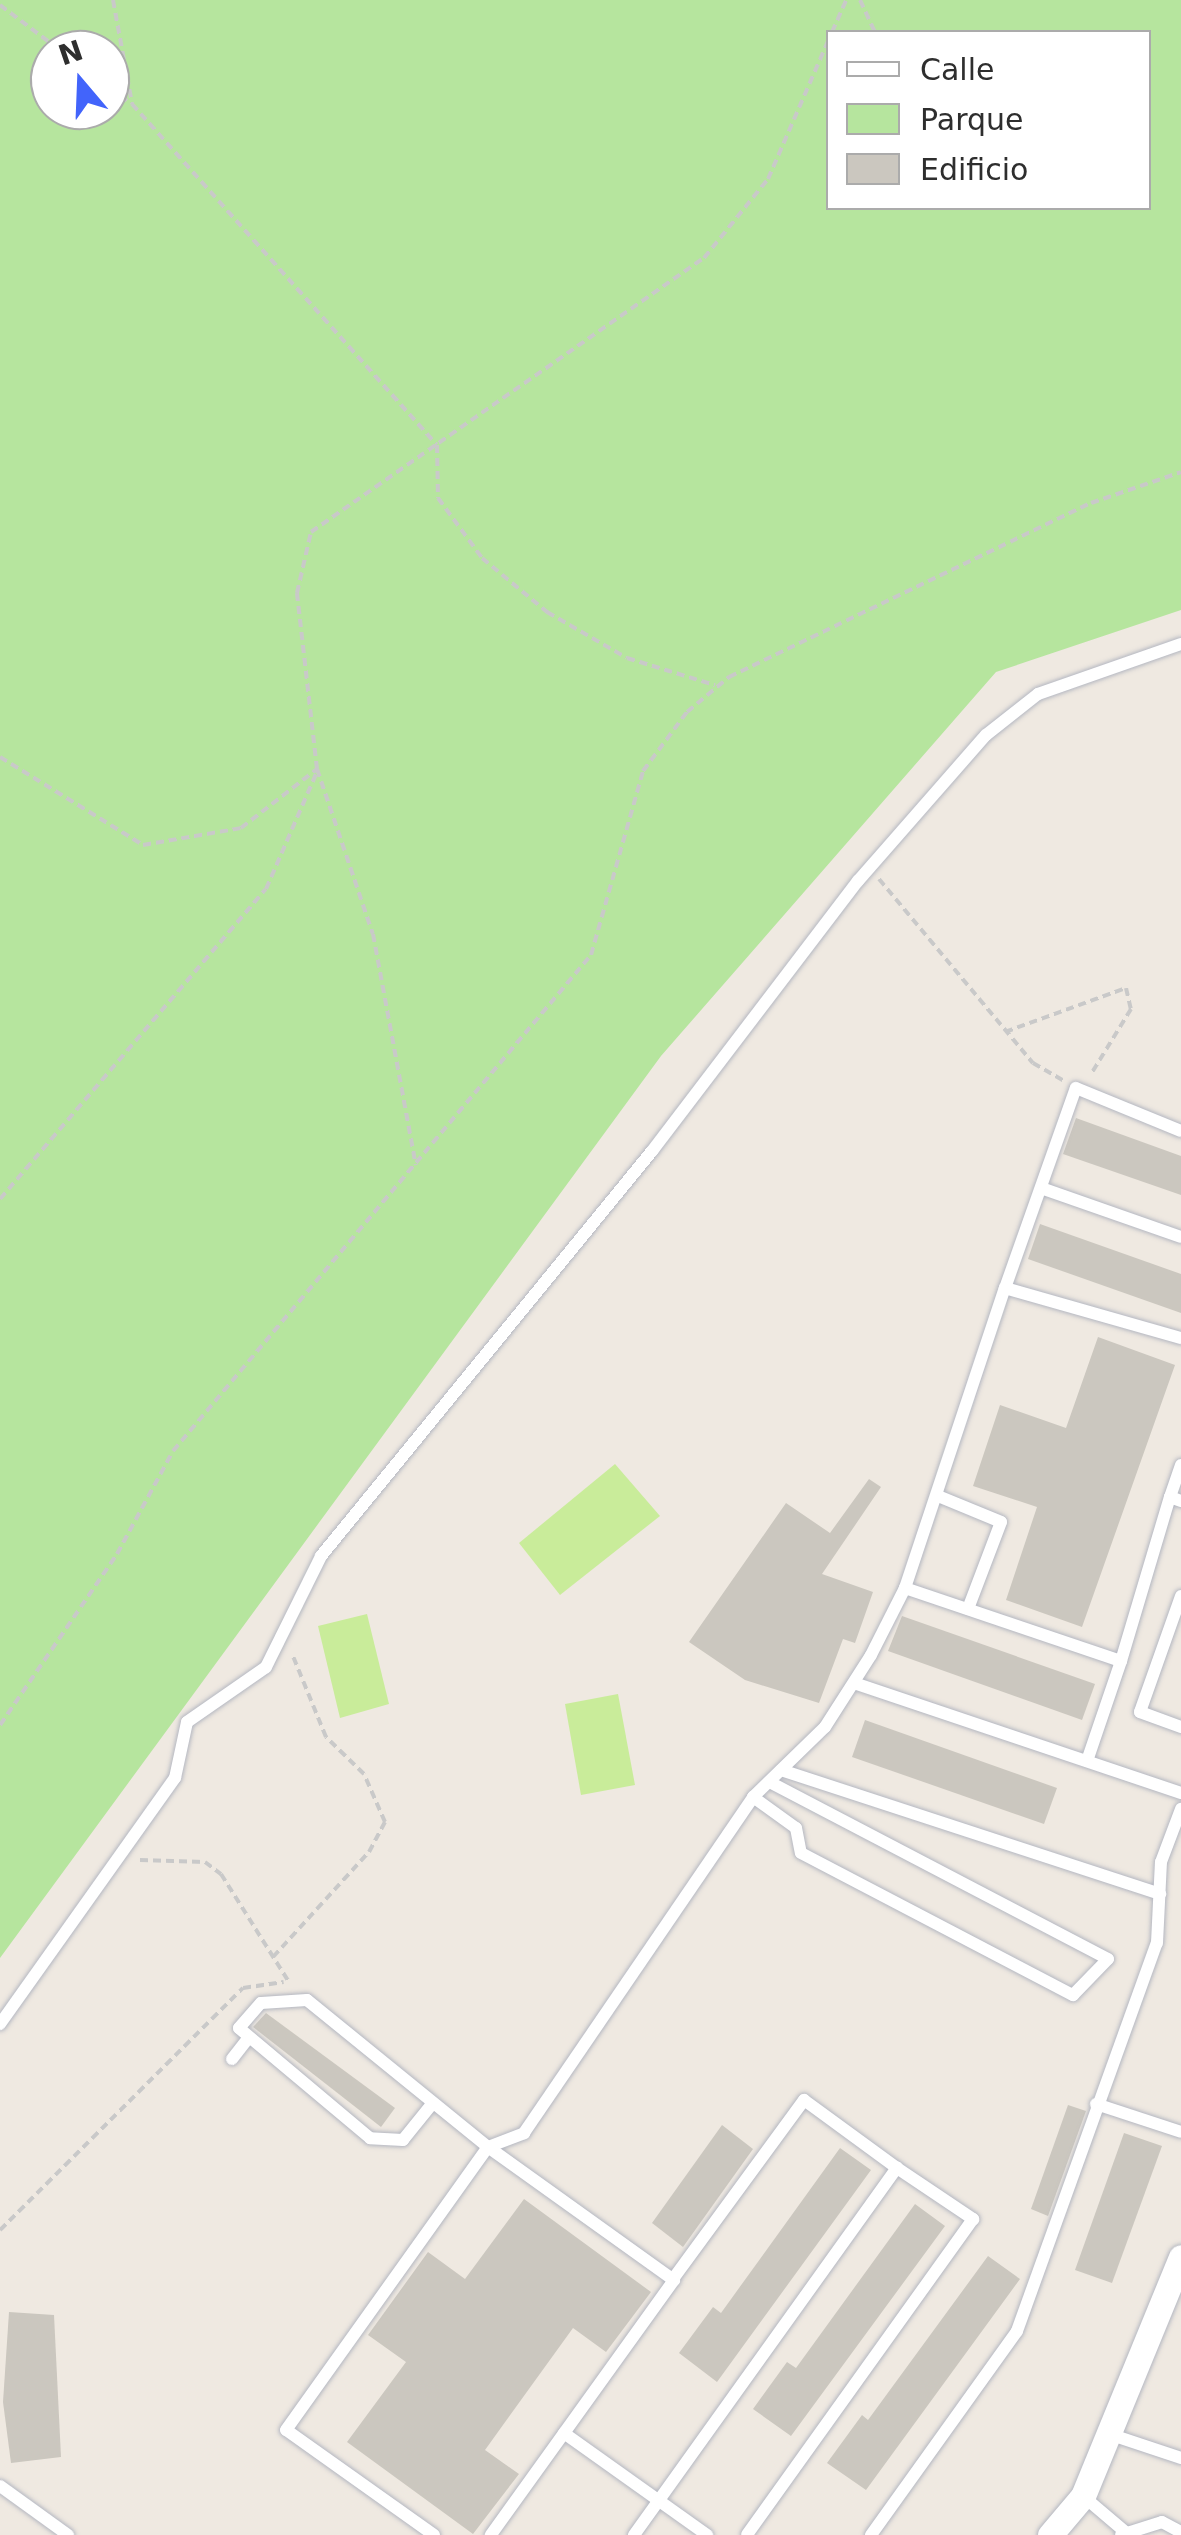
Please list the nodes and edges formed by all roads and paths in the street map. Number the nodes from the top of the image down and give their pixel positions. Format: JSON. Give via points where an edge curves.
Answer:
{"nodes":[{"id":1,"x":113,"y":0,"type":"edge"},
{"id":2,"x":846,"y":0,"type":"edge"},
{"id":3,"x":860,"y":0,"type":"edge"},
{"id":4,"x":0,"y":5,"type":"edge"},
{"id":5,"x":33,"y":30,"type":"edge"},
{"id":6,"x":833,"y":30,"type":"edge"},
{"id":7,"x":873,"y":30,"type":"edge"},
{"id":8,"x":826,"y":46,"type":"edge"},
{"id":9,"x":132,"y":104,"type":"joint"},
{"id":10,"x":437,"y":445,"type":"junction"},
{"id":11,"x":1181,"y":472,"type":"edge"},
{"id":12,"x":1181,"y":644,"type":"edge"},
{"id":13,"x":718,"y":686,"type":"junction"},
{"id":14,"x":0,"y":757,"type":"edge"},
{"id":15,"x":318,"y":770,"type":"junction"},
{"id":16,"x":870,"y":867,"type":"junction"},
{"id":17,"x":1005,"y":1032,"type":"junction"},
{"id":18,"x":1076,"y":1088,"type":"junction"},
{"id":19,"x":1181,"y":1131,"type":"edge"},
{"id":20,"x":416,"y":1165,"type":"junction"},
{"id":21,"x":1041,"y":1188,"type":"junction"},
{"id":22,"x":0,"y":1199,"type":"edge"},
{"id":23,"x":1181,"y":1237,"type":"edge"},
{"id":24,"x":1005,"y":1288,"type":"junction"},
{"id":25,"x":1181,"y":1338,"type":"edge"},
{"id":26,"x":1181,"y":1464,"type":"edge"},
{"id":27,"x":938,"y":1496,"type":"junction"},
{"id":28,"x":1176,"y":1499,"type":"edge"},
{"id":29,"x":905,"y":1588,"type":"junction"},
{"id":30,"x":1181,"y":1596,"type":"edge"},
{"id":31,"x":968,"y":1609,"type":"junction"},
{"id":32,"x":284,"y":1635,"type":"junction"},
{"id":33,"x":1121,"y":1661,"type":"junction"},
{"id":34,"x":854,"y":1683,"type":"junction"},
{"id":35,"x":0,"y":1725,"type":"edge"},
{"id":36,"x":1181,"y":1728,"type":"edge"},
{"id":37,"x":1087,"y":1762,"type":"junction"},
{"id":38,"x":781,"y":1770,"type":"junction"},
{"id":39,"x":768,"y":1782,"type":"junction"},
{"id":40,"x":1181,"y":1794,"type":"edge"},
{"id":41,"x":754,"y":1797,"type":"junction"},
{"id":42,"x":1181,"y":1809,"type":"edge"},
{"id":43,"x":1167,"y":1847,"type":"junction"},
{"id":44,"x":123,"y":1851,"type":"junction"},
{"id":45,"x":1181,"y":1853,"type":"edge"},
{"id":46,"x":1160,"y":1894,"type":"junction"},
{"id":47,"x":273,"y":1957,"type":"junction"},
{"id":48,"x":289,"y":1982,"type":"junction"},
{"id":49,"x":307,"y":2000,"type":"junction"},
{"id":50,"x":0,"y":2024,"type":"edge"},
{"id":51,"x":246,"y":2041,"type":"junction"},
{"id":52,"x":232,"y":2059,"type":"dead end"},
{"id":53,"x":432,"y":2104,"type":"junction"},
{"id":54,"x":1096,"y":2104,"type":"junction"},
{"id":55,"x":1181,"y":2132,"type":"edge"},
{"id":56,"x":488,"y":2148,"type":"junction"},
{"id":57,"x":897,"y":2168,"type":"junction"},
{"id":58,"x":0,"y":2230,"type":"edge"},
{"id":59,"x":1179,"y":2269,"type":"edge"},
{"id":60,"x":673,"y":2279,"type":"junction"},
{"id":61,"x":564,"y":2433,"type":"junction"},
{"id":62,"x":1109,"y":2434,"type":"junction"},
{"id":63,"x":1181,"y":2458,"type":"edge"},
{"id":64,"x":0,"y":2486,"type":"edge"},
{"id":65,"x":1083,"y":2496,"type":"junction"},
{"id":66,"x":659,"y":2500,"type":"junction"},
{"id":67,"x":1181,"y":2532,"type":"edge"},
{"id":68,"x":1125,"y":2534,"type":"edge"},
{"id":69,"x":68,"y":2535,"type":"edge"},
{"id":70,"x":434,"y":2535,"type":"edge"},
{"id":71,"x":492,"y":2535,"type":"edge"},
{"id":72,"x":634,"y":2535,"type":"edge"},
{"id":73,"x":707,"y":2535,"type":"edge"},
{"id":74,"x":747,"y":2535,"type":"edge"},
{"id":75,"x":871,"y":2535,"type":"edge"},
{"id":76,"x":1050,"y":2535,"type":"edge"}],
"edges":[{"from":1,"to":9,"type":"path"},
{"from":2,"to":6,"type":"path"},
{"from":3,"to":7,"type":"path"},
{"from":4,"to":5,"type":"path"},
{"from":8,"to":10,"type":"path","via":[[768,179],[704,258]]},
{"from":9,"to":10,"type":"path"},
{"from":10,"to":13,"type":"path","via":[[438,498],[482,558],[547,612],[627,658]]},
{"from":10,"to":15,"type":"path","via":[[312,532],[297,593]]},
{"from":11,"to":13,"type":"path","via":[[1090,503]]},
{"from":12,"to":16,"type":"lane","via":[[1038,694],[986,735]]},
{"from":13,"to":20,"type":"path","via":[[643,771],[591,955]]},
{"from":14,"to":15,"type":"path","via":[[142,845],[241,828]]},
{"from":15,"to":20,"type":"path","via":[[374,934]]},
{"from":15,"to":22,"type":"path","via":[[266,889]]},
{"from":16,"to":17,"type":"path"},
{"from":16,"to":32,"type":"lane","via":[[652,1151],[321,1556]]},
{"from":17,"to":18,"type":"path","via":[[1032,1063]]},
{"from":17,"to":18,"type":"path","via":[[1126,988],[1131,1009],[1104,1062]]},
{"from":18,"to":19,"type":"lane"},
{"from":18,"to":21,"type":"lane"},
{"from":20,"to":35,"type":"path","via":[[173,1451],[117,1554]]},
{"from":21,"to":23,"type":"lane"},
{"from":21,"to":24,"type":"lane"},
{"from":24,"to":25,"type":"lane"},
{"from":24,"to":27,"type":"lane"},
{"from":26,"to":28,"type":"lane"},
{"from":27,"to":29,"type":"lane"},
{"from":27,"to":31,"type":"lane","via":[[1001,1522]]},
{"from":28,"to":33,"type":"lane"},
{"from":29,"to":31,"type":"lane"},
{"from":29,"to":34,"type":"lane"},
{"from":30,"to":36,"type":"lane","via":[[1140,1712]]},
{"from":31,"to":33,"type":"lane"},
{"from":32,"to":44,"type":"lane","via":[[266,1667],[187,1722],[175,1778]]},
{"from":32,"to":47,"type":"path","via":[[326,1737],[364,1774],[384,1822],[369,1852]]},
{"from":33,"to":37,"type":"lane"},
{"from":34,"to":37,"type":"lane"},
{"from":34,"to":38,"type":"lane","via":[[826,1727]]},
{"from":37,"to":40,"type":"lane"},
{"from":38,"to":39,"type":"lane"},
{"from":38,"to":46,"type":"lane"},
{"from":39,"to":41,"type":"lane"},
{"from":39,"to":41,"type":"lane","via":[[1108,1958],[1073,1996],[801,1854],[796,1828]]},
{"from":41,"to":56,"type":"lane","via":[[524,2133]]},
{"from":42,"to":43,"type":"lane"},
{"from":43,"to":45,"type":"lane"},
{"from":43,"to":46,"type":"lane"},
{"from":44,"to":47,"type":"path","via":[[148,1865],[213,1868]]},
{"from":44,"to":50,"type":"lane"},
{"from":46,"to":54,"type":"lane","via":[[1157,1942]]},
{"from":47,"to":48,"type":"path"},
{"from":48,"to":49,"type":"path"},
{"from":48,"to":58,"type":"path","via":[[243,1988]]},
{"from":49,"to":51,"type":"lane","via":[[261,2002],[239,2028]]},
{"from":49,"to":53,"type":"lane"},
{"from":51,"to":52,"type":"lane"},
{"from":51,"to":53,"type":"lane","via":[[370,2138],[403,2140]]},
{"from":53,"to":56,"type":"lane"},
{"from":54,"to":55,"type":"lane"},
{"from":54,"to":75,"type":"lane","via":[[1017,2331]]},
{"from":56,"to":60,"type":"lane"},
{"from":56,"to":70,"type":"lane","via":[[286,2430]]},
{"from":57,"to":60,"type":"lane","via":[[804,2100]]},
{"from":57,"to":66,"type":"lane"},
{"from":57,"to":74,"type":"lane","via":[[973,2220]]},
{"from":59,"to":62,"type":"street"},
{"from":60,"to":61,"type":"lane"},
{"from":61,"to":66,"type":"lane"},
{"from":61,"to":71,"type":"lane"},
{"from":62,"to":63,"type":"lane"},
{"from":62,"to":65,"type":"street"},
{"from":64,"to":69,"type":"lane"},
{"from":65,"to":68,"type":"lane"},
{"from":65,"to":76,"type":"street"},
{"from":66,"to":72,"type":"lane"},
{"from":66,"to":73,"type":"lane"},
{"from":67,"to":68,"type":"lane","via":[[1162,2522]]}]}
